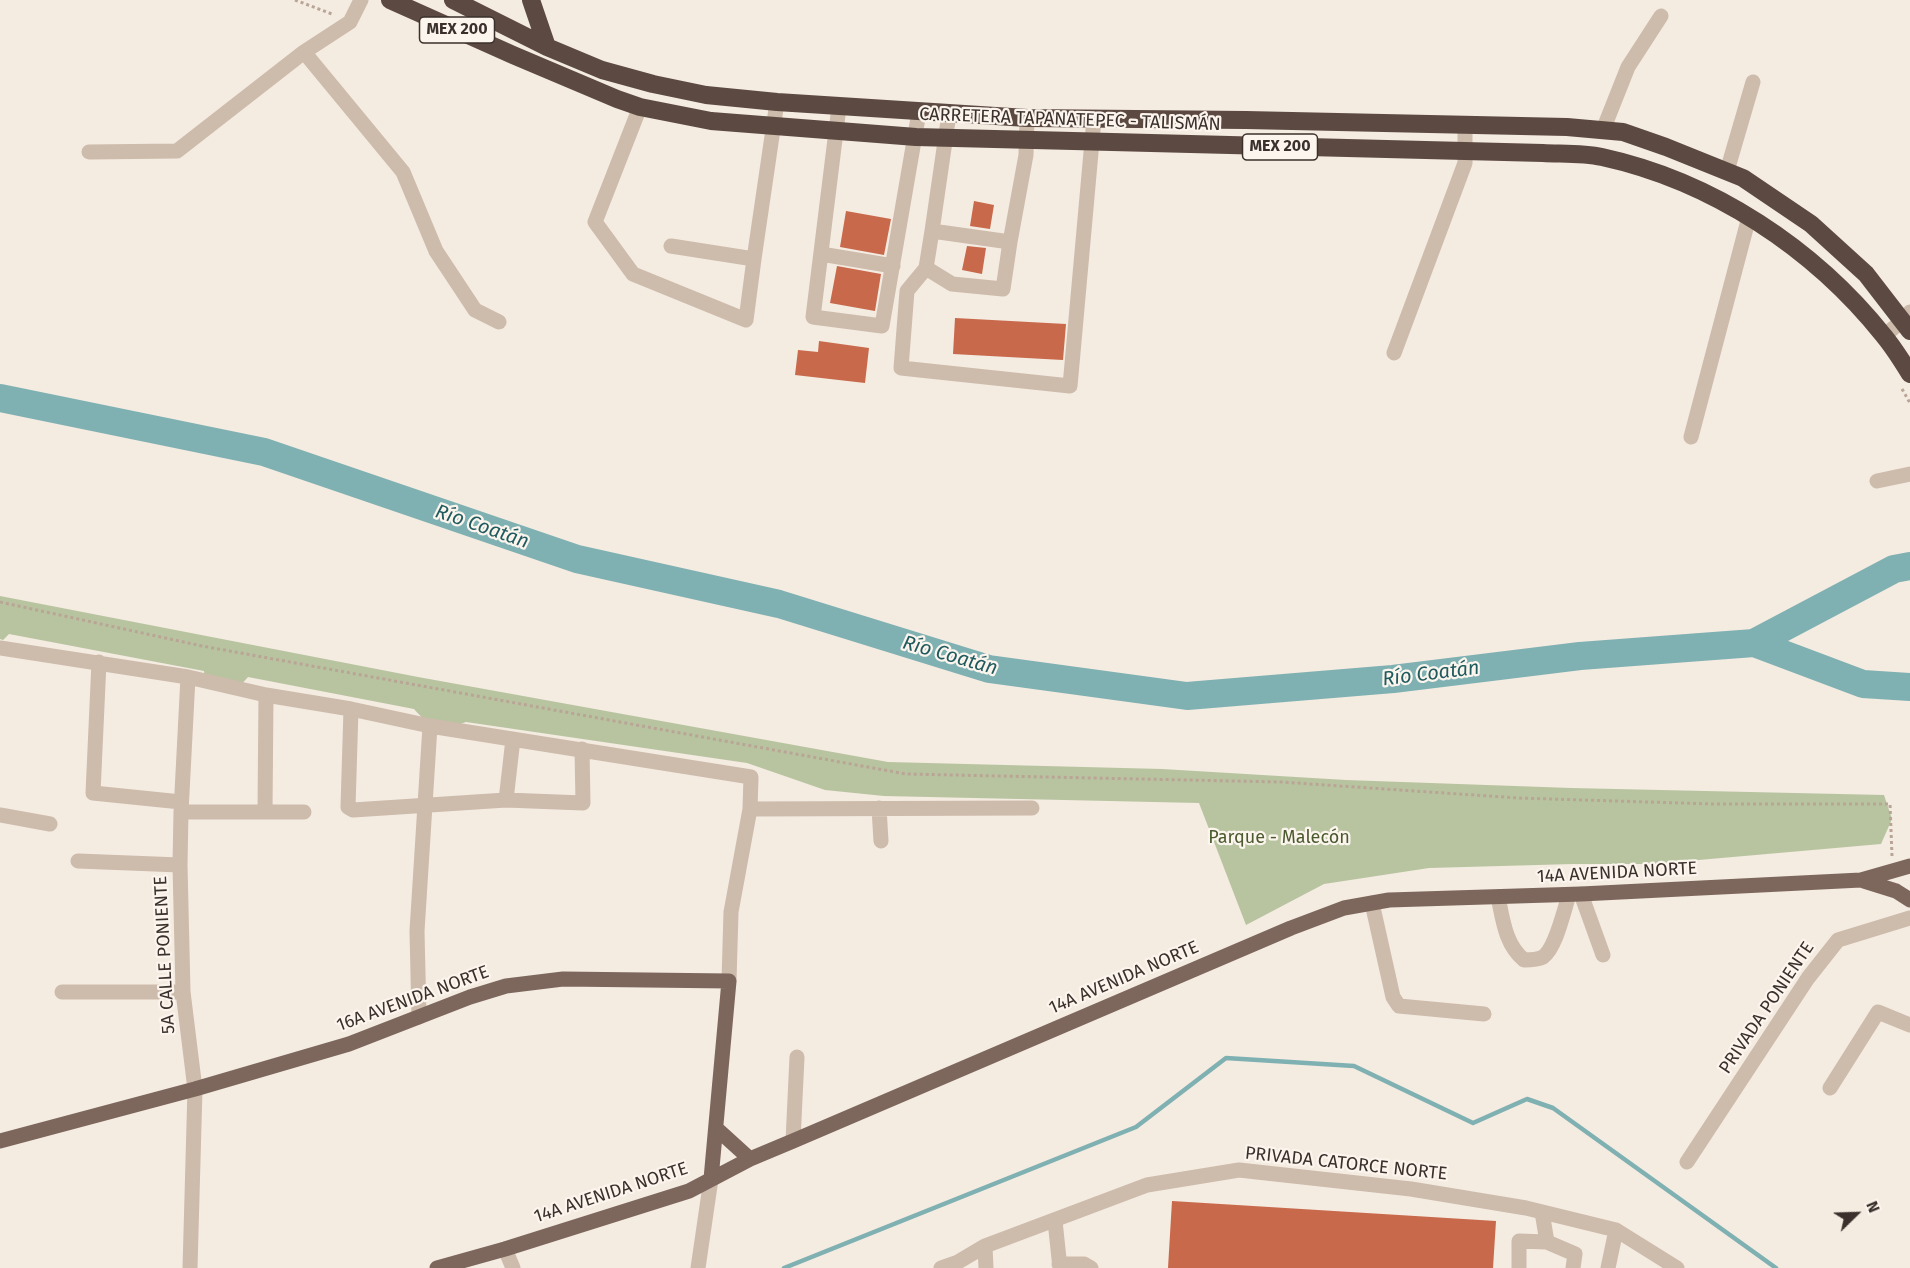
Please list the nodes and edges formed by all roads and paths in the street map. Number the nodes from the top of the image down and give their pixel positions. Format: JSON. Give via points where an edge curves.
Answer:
{"nodes":[{"id":1,"x":295,"y":0,"type":"edge"},
{"id":2,"x":361,"y":0,"type":"edge"},
{"id":3,"x":390,"y":0,"type":"edge"},
{"id":4,"x":453,"y":0,"type":"edge"},
{"id":5,"x":531,"y":0,"type":"edge"},
{"id":6,"x":337,"y":16,"type":"dead end"},
{"id":7,"x":1661,"y":16,"type":"dead end"},
{"id":8,"x":547,"y":48,"type":"junction"},
{"id":9,"x":303,"y":52,"type":"junction"},
{"id":10,"x":1753,"y":82,"type":"dead end"},
{"id":11,"x":777,"y":102,"type":"junction"},
{"id":12,"x":640,"y":107,"type":"junction"},
{"id":13,"x":839,"y":107,"type":"junction"},
{"id":14,"x":920,"y":112,"type":"junction"},
{"id":15,"x":950,"y":114,"type":"junction"},
{"id":16,"x":1028,"y":118,"type":"junction"},
{"id":17,"x":1094,"y":119,"type":"junction"},
{"id":18,"x":1465,"y":124,"type":"junction"},
{"id":19,"x":774,"y":127,"type":"junction"},
{"id":20,"x":1603,"y":130,"type":"junction"},
{"id":21,"x":836,"y":131,"type":"junction"},
{"id":22,"x":916,"y":137,"type":"junction"},
{"id":23,"x":946,"y":138,"type":"junction"},
{"id":24,"x":1027,"y":141,"type":"junction"},
{"id":25,"x":1092,"y":142,"type":"junction"},
{"id":26,"x":1465,"y":151,"type":"junction"},
{"id":27,"x":89,"y":152,"type":"dead end"},
{"id":28,"x":1727,"y":171,"type":"junction"},
{"id":29,"x":1749,"y":217,"type":"junction"},
{"id":30,"x":932,"y":231,"type":"junction"},
{"id":31,"x":1010,"y":242,"type":"junction"},
{"id":32,"x":671,"y":246,"type":"dead end"},
{"id":33,"x":821,"y":254,"type":"junction"},
{"id":34,"x":754,"y":259,"type":"junction"},
{"id":35,"x":893,"y":266,"type":"junction"},
{"id":36,"x":926,"y":268,"type":"junction"},
{"id":37,"x":1908,"y":321,"type":"edge"},
{"id":38,"x":499,"y":322,"type":"dead end"},
{"id":39,"x":1884,"y":336,"type":"junction"},
{"id":40,"x":1394,"y":353,"type":"dead end"},
{"id":41,"x":1903,"y":377,"type":"edge"},
{"id":42,"x":1910,"y":403,"type":"edge"},
{"id":43,"x":1691,"y":437,"type":"dead end"},
{"id":44,"x":1910,"y":474,"type":"edge"},
{"id":45,"x":1877,"y":481,"type":"dead end"},
{"id":46,"x":0,"y":602,"type":"edge"},
{"id":47,"x":0,"y":648,"type":"edge"},
{"id":48,"x":99,"y":662,"type":"junction"},
{"id":49,"x":188,"y":676,"type":"junction"},
{"id":50,"x":266,"y":695,"type":"junction"},
{"id":51,"x":351,"y":709,"type":"junction"},
{"id":52,"x":430,"y":726,"type":"junction"},
{"id":53,"x":513,"y":739,"type":"junction"},
{"id":54,"x":582,"y":749,"type":"junction"},
{"id":55,"x":506,"y":800,"type":"junction"},
{"id":56,"x":424,"y":804,"type":"junction"},
{"id":57,"x":181,"y":807,"type":"junction"},
{"id":58,"x":879,"y":808,"type":"junction"},
{"id":59,"x":1032,"y":808,"type":"dead end"},
{"id":60,"x":750,"y":809,"type":"junction"},
{"id":61,"x":265,"y":812,"type":"junction"},
{"id":62,"x":304,"y":812,"type":"dead end"},
{"id":63,"x":0,"y":815,"type":"edge"},
{"id":64,"x":50,"y":824,"type":"dead end"},
{"id":65,"x":881,"y":841,"type":"dead end"},
{"id":66,"x":78,"y":861,"type":"dead end"},
{"id":67,"x":180,"y":865,"type":"junction"},
{"id":68,"x":1910,"y":866,"type":"edge"},
{"id":69,"x":1892,"y":872,"type":"junction"},
{"id":70,"x":1861,"y":880,"type":"junction"},
{"id":71,"x":1575,"y":895,"type":"junction"},
{"id":72,"x":1498,"y":897,"type":"junction"},
{"id":73,"x":1910,"y":900,"type":"edge"},
{"id":74,"x":1372,"y":903,"type":"junction"},
{"id":75,"x":1910,"y":918,"type":"edge"},
{"id":76,"x":1603,"y":955,"type":"dead end"},
{"id":77,"x":729,"y":981,"type":"junction"},
{"id":78,"x":62,"y":992,"type":"dead end"},
{"id":79,"x":183,"y":992,"type":"junction"},
{"id":80,"x":1484,"y":1014,"type":"dead end"},
{"id":81,"x":419,"y":1017,"type":"junction"},
{"id":82,"x":1910,"y":1025,"type":"edge"},
{"id":83,"x":797,"y":1057,"type":"dead end"},
{"id":84,"x":1830,"y":1088,"type":"dead end"},
{"id":85,"x":195,"y":1089,"type":"junction"},
{"id":86,"x":717,"y":1129,"type":"junction"},
{"id":87,"x":0,"y":1141,"type":"edge"},
{"id":88,"x":793,"y":1141,"type":"junction"},
{"id":89,"x":750,"y":1159,"type":"junction"},
{"id":90,"x":1687,"y":1162,"type":"dead end"},
{"id":91,"x":711,"y":1179,"type":"junction"},
{"id":92,"x":1542,"y":1212,"type":"junction"},
{"id":93,"x":1055,"y":1221,"type":"junction"},
{"id":94,"x":1616,"y":1230,"type":"junction"},
{"id":95,"x":1547,"y":1242,"type":"junction"},
{"id":96,"x":985,"y":1246,"type":"junction"},
{"id":97,"x":505,"y":1249,"type":"junction"},
{"id":98,"x":1059,"y":1266,"type":"edge"},
{"id":99,"x":190,"y":1268,"type":"edge"},
{"id":100,"x":437,"y":1268,"type":"edge"},
{"id":101,"x":513,"y":1268,"type":"edge"},
{"id":102,"x":698,"y":1268,"type":"edge"},
{"id":103,"x":941,"y":1268,"type":"edge"},
{"id":104,"x":986,"y":1268,"type":"edge"},
{"id":105,"x":1091,"y":1268,"type":"edge"},
{"id":106,"x":1519,"y":1268,"type":"edge"},
{"id":107,"x":1573,"y":1268,"type":"edge"},
{"id":108,"x":1608,"y":1268,"type":"edge"},
{"id":109,"x":1677,"y":1268,"type":"edge"}],
"edges":[{"from":1,"to":6,"type":"path"},
{"from":2,"to":9,"type":"street","via":[[350,22]]},
{"from":3,"to":12,"type":"highway","name":"CARRETERA TAPANATEPEC - TALISMÁN","number":"MEX 200"},
{"from":4,"to":8,"type":"highway","name":"CARRETERA TAPANATEPEC - TALISMÁN","number":"MEX 200"},
{"from":5,"to":8,"type":"highway"},
{"from":7,"to":20,"type":"street","via":[[1628,67]]},
{"from":8,"to":11,"type":"highway","name":"CARRETERA TAPANATEPEC - TALISMÁN","number":"MEX 200","via":[[602,70],[653,84],[706,95]]},
{"from":9,"to":27,"type":"street","via":[[177,151]]},
{"from":9,"to":38,"type":"street","via":[[403,172],[436,251],[475,310]]},
{"from":10,"to":28,"type":"street"},
{"from":11,"to":13,"type":"highway","name":"CARRETERA TAPANATEPEC - TALISMÁN","number":"MEX 200"},
{"from":11,"to":19,"type":"street"},
{"from":12,"to":19,"type":"highway","name":"CARRETERA TAPANATEPEC - TALISMÁN","number":"MEX 200","via":[[684,117]]},
{"from":12,"to":34,"type":"street","via":[[595,222],[633,274],[746,320]]},
{"from":13,"to":14,"type":"highway","name":"CARRETERA TAPANATEPEC - TALISMÁN","number":"MEX 200"},
{"from":13,"to":21,"type":"street"},
{"from":14,"to":15,"type":"highway","name":"CARRETERA TAPANATEPEC - TALISMÁN","number":"MEX 200"},
{"from":14,"to":22,"type":"street"},
{"from":15,"to":16,"type":"highway","name":"CARRETERA TAPANATEPEC - TALISMÁN","number":"MEX 200"},
{"from":15,"to":23,"type":"street"},
{"from":16,"to":17,"type":"highway","name":"CARRETERA TAPANATEPEC - TALISMÁN","number":"MEX 200"},
{"from":16,"to":24,"type":"street"},
{"from":17,"to":18,"type":"highway","name":"CARRETERA TAPANATEPEC - TALISMÁN","number":"MEX 200"},
{"from":17,"to":25,"type":"street"},
{"from":18,"to":20,"type":"highway","name":"CARRETERA TAPANATEPEC - TALISMÁN","number":"MEX 200"},
{"from":18,"to":26,"type":"street"},
{"from":19,"to":21,"type":"highway","name":"CARRETERA TAPANATEPEC - TALISMÁN","number":"MEX 200"},
{"from":19,"to":34,"type":"street"},
{"from":20,"to":28,"type":"highway","name":"CARRETERA TAPANATEPEC - TALISMÁN","number":"MEX 200","via":[[1623,132]]},
{"from":21,"to":22,"type":"highway","name":"CARRETERA TAPANATEPEC - TALISMÁN","number":"MEX 200"},
{"from":21,"to":33,"type":"street"},
{"from":22,"to":23,"type":"highway","name":"CARRETERA TAPANATEPEC - TALISMÁN","number":"MEX 200"},
{"from":22,"to":35,"type":"street"},
{"from":23,"to":24,"type":"highway","name":"CARRETERA TAPANATEPEC - TALISMÁN","number":"MEX 200"},
{"from":23,"to":30,"type":"street"},
{"from":24,"to":25,"type":"highway","name":"CARRETERA TAPANATEPEC - TALISMÁN","number":"MEX 200"},
{"from":24,"to":31,"type":"street"},
{"from":25,"to":26,"type":"highway","name":"CARRETERA TAPANATEPEC - TALISMÁN","number":"MEX 200"},
{"from":25,"to":36,"type":"street","via":[[1070,386],[901,368],[907,291]]},
{"from":26,"to":29,"type":"highway","name":"CARRETERA TAPANATEPEC - TALISMÁN","number":"MEX 200","via":[[1599,156],[1662,174]]},
{"from":26,"to":40,"type":"street","via":[[1465,163]]},
{"from":28,"to":37,"type":"highway","name":"CARRETERA TAPANATEPEC - TALISMÁN","number":"MEX 200","via":[[1811,224],[1866,274]]},
{"from":29,"to":39,"type":"highway","name":"CARRETERA TAPANATEPEC - TALISMÁN","number":"MEX 200","via":[[1799,250]]},
{"from":29,"to":43,"type":"street"},
{"from":30,"to":31,"type":"street"},
{"from":30,"to":36,"type":"street"},
{"from":31,"to":36,"type":"street","via":[[1003,289],[952,284]]},
{"from":32,"to":34,"type":"street"},
{"from":33,"to":35,"type":"street"},
{"from":33,"to":35,"type":"street","via":[[813,317],[882,326]]},
{"from":37,"to":39,"type":"street"},
{"from":39,"to":41,"type":"highway","name":"CARRETERA TAPANATEPEC - TALISMÁN","number":"MEX 200"},
{"from":41,"to":42,"type":"path"},
{"from":44,"to":45,"type":"street"},
{"from":46,"to":69,"type":"path","via":[[202,646],[906,774],[1281,782],[1518,798],[1713,804],[1890,804]]},
{"from":47,"to":48,"type":"street"},
{"from":48,"to":49,"type":"street"},
{"from":48,"to":57,"type":"street","via":[[93,793]]},
{"from":49,"to":50,"type":"street"},
{"from":49,"to":57,"type":"street","name":"5A CALLE PONIENTE"},
{"from":50,"to":51,"type":"street"},
{"from":50,"to":61,"type":"street"},
{"from":51,"to":52,"type":"street"},
{"from":51,"to":56,"type":"street","via":[[348,807],[353,810]]},
{"from":52,"to":53,"type":"street"},
{"from":52,"to":56,"type":"street"},
{"from":53,"to":54,"type":"street"},
{"from":53,"to":55,"type":"street"},
{"from":54,"to":55,"type":"street","via":[[583,803]]},
{"from":54,"to":60,"type":"street","via":[[751,777]]},
{"from":55,"to":56,"type":"street"},
{"from":56,"to":81,"type":"street","via":[[417,931]]},
{"from":57,"to":61,"type":"street"},
{"from":57,"to":67,"type":"street","name":"5A CALLE PONIENTE"},
{"from":58,"to":59,"type":"street"},
{"from":58,"to":60,"type":"street"},
{"from":58,"to":65,"type":"street"},
{"from":60,"to":77,"type":"street","via":[[730,912]]},
{"from":61,"to":62,"type":"street"},
{"from":63,"to":64,"type":"street"},
{"from":66,"to":67,"type":"street"},
{"from":67,"to":79,"type":"street","name":"5A CALLE PONIENTE"},
{"from":68,"to":69,"type":"main road"},
{"from":69,"to":70,"type":"main road"},
{"from":70,"to":71,"type":"main road","name":"14A AVENIDA NORTE"},
{"from":70,"to":73,"type":"main road","via":[[1896,891]]},
{"from":71,"to":72,"type":"main road","name":"14A AVENIDA NORTE"},
{"from":71,"to":72,"type":"street","via":[[1552,946],[1545,956],[1530,960],[1514,951],[1506,935]]},
{"from":71,"to":76,"type":"street"},
{"from":72,"to":74,"type":"main road","name":"14A AVENIDA NORTE"},
{"from":74,"to":80,"type":"street","via":[[1393,997],[1399,1006]]},
{"from":74,"to":88,"type":"main road","name":"14A AVENIDA NORTE","via":[[1344,908],[1291,928]]},
{"from":75,"to":90,"type":"street","name":"PRIVADA PONIENTE","via":[[1838,940],[1808,978]]},
{"from":77,"to":81,"type":"main road","name":"16A AVENIDA NORTE","via":[[563,978],[506,986]]},
{"from":77,"to":86,"type":"main road"},
{"from":78,"to":79,"type":"street"},
{"from":79,"to":85,"type":"street","name":"5A CALLE PONIENTE"},
{"from":81,"to":85,"type":"main road","name":"16A AVENIDA NORTE","via":[[349,1044]]},
{"from":82,"to":84,"type":"street","via":[[1878,1012]]},
{"from":83,"to":88,"type":"street"},
{"from":85,"to":87,"type":"main road","name":"16A AVENIDA NORTE"},
{"from":85,"to":99,"type":"street","name":"5A CALLE PONIENTE"},
{"from":86,"to":89,"type":"main road"},
{"from":86,"to":91,"type":"main road"},
{"from":88,"to":89,"type":"main road","name":"14A AVENIDA NORTE"},
{"from":89,"to":91,"type":"main road","name":"14A AVENIDA NORTE"},
{"from":91,"to":97,"type":"main road","name":"14A AVENIDA NORTE","via":[[689,1191]]},
{"from":91,"to":102,"type":"street"},
{"from":92,"to":93,"type":"street","name":"PRIVADA CATORCE NORTE","via":[[1411,1190],[1239,1170],[1147,1185]]},
{"from":92,"to":94,"type":"street","name":"PRIVADA CATORCE NORTE"},
{"from":92,"to":95,"type":"street"},
{"from":93,"to":96,"type":"street","name":"PRIVADA CATORCE NORTE"},
{"from":93,"to":98,"type":"street"},
{"from":94,"to":108,"type":"street"},
{"from":94,"to":109,"type":"street","name":"PRIVADA CATORCE NORTE"},
{"from":95,"to":106,"type":"street","via":[[1519,1241]]},
{"from":95,"to":107,"type":"street","via":[[1575,1254]]},
{"from":96,"to":103,"type":"street","name":"PRIVADA CATORCE NORTE"},
{"from":96,"to":104,"type":"street"},
{"from":97,"to":100,"type":"main road","name":"14A AVENIDA NORTE"},
{"from":97,"to":101,"type":"street"},
{"from":98,"to":105,"type":"street","via":[[1084,1264]]}]}
